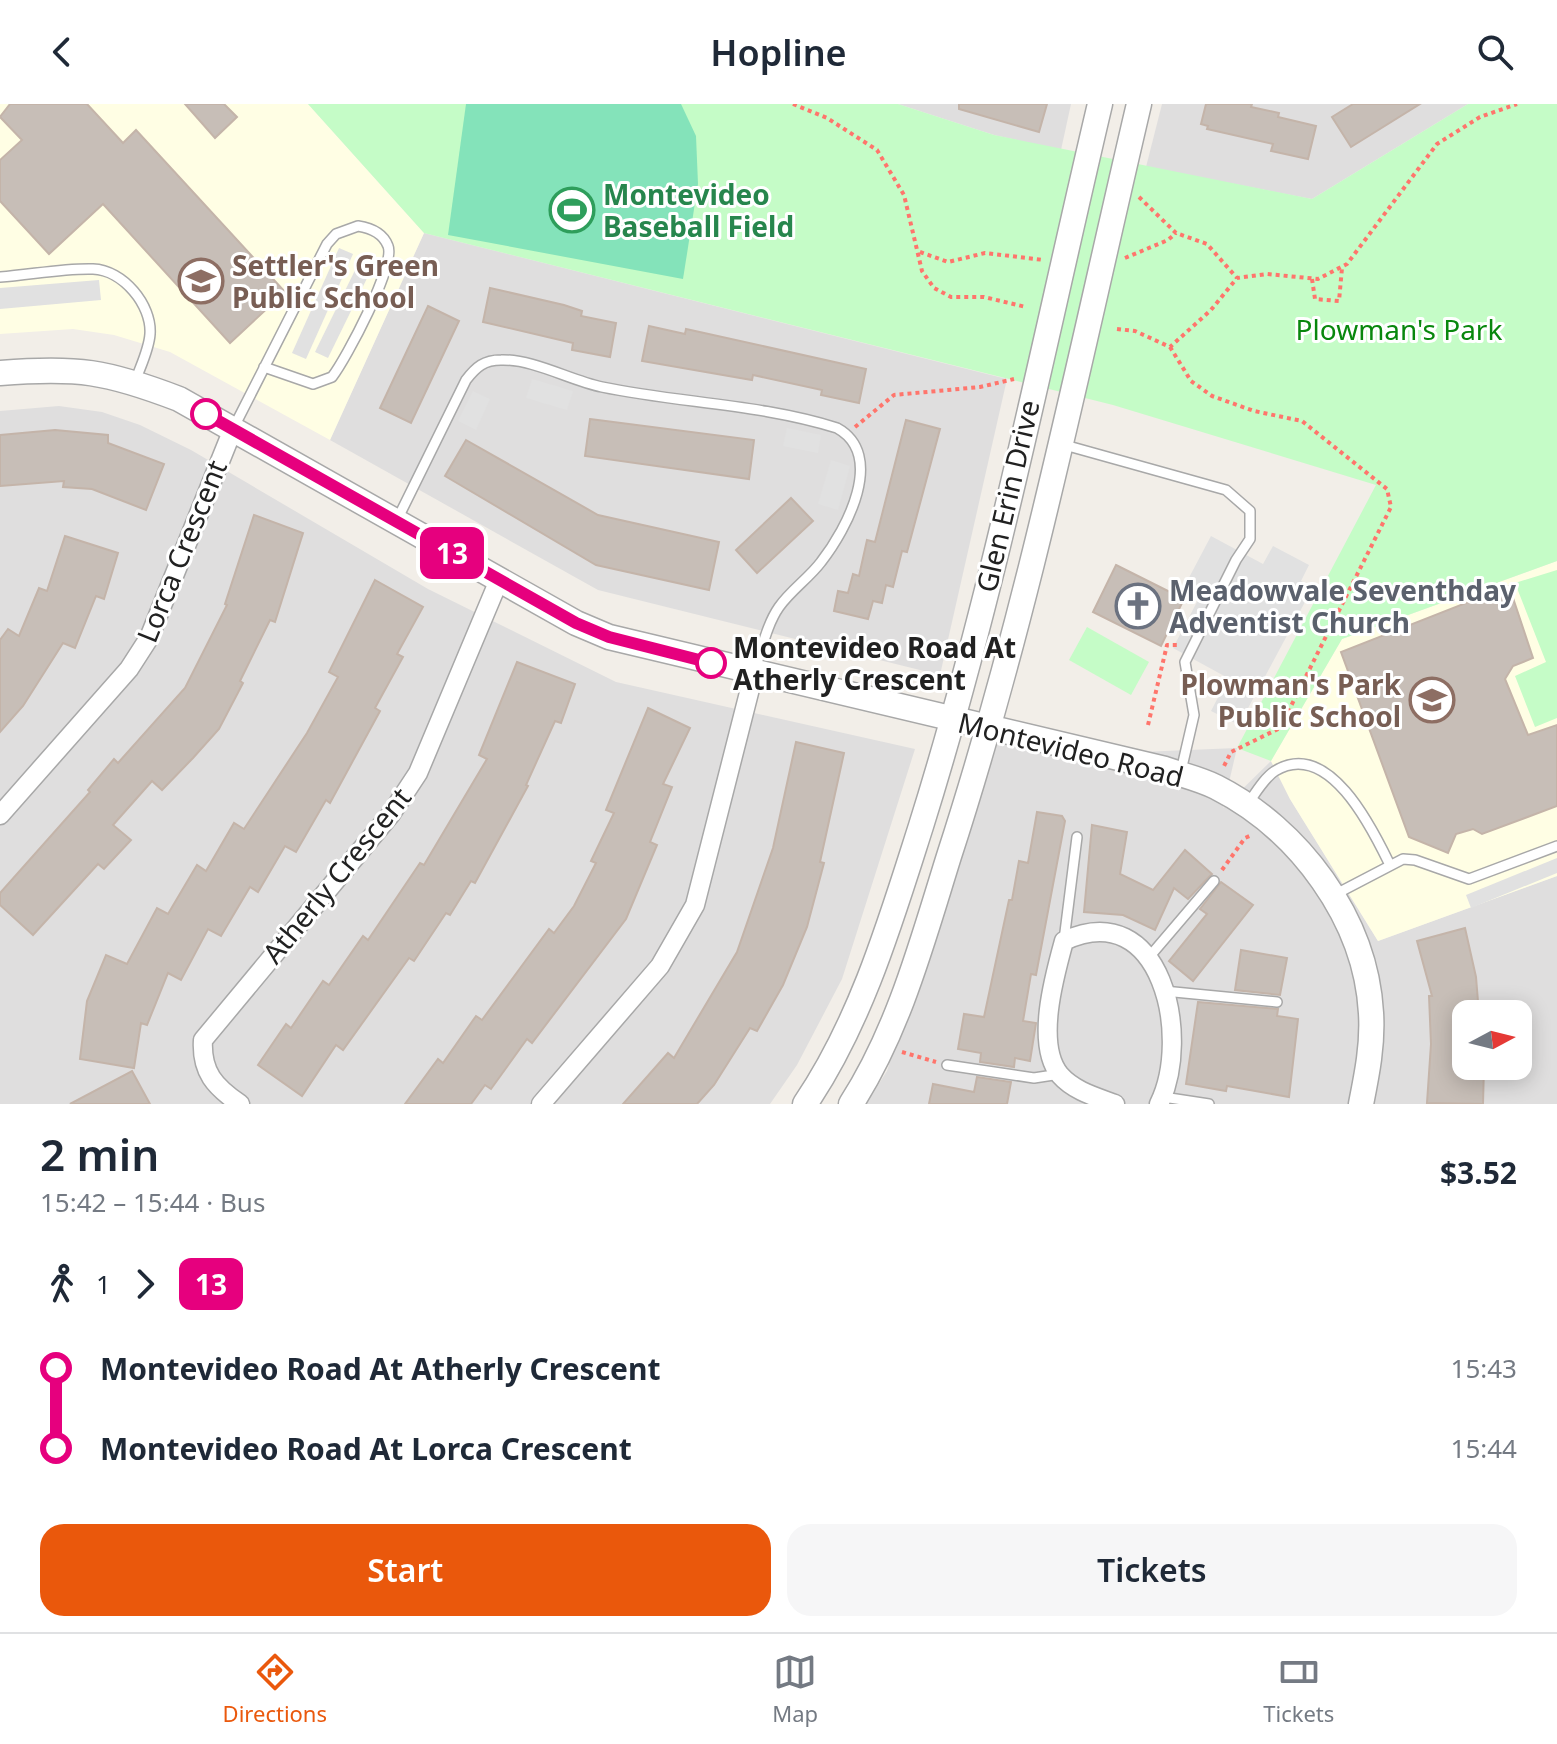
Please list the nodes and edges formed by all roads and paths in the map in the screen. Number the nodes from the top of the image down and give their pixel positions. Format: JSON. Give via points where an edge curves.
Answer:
{"nodes":[{"id":1,"x":1100,"y":104,"type":"edge"},
{"id":2,"x":1139,"y":104,"type":"edge"},
{"id":3,"x":1517,"y":104,"type":"edge"},
{"id":4,"x":795,"y":105,"type":"edge"},
{"id":5,"x":1121,"y":180,"type":"junction"},
{"id":6,"x":1176,"y":233,"type":"junction"},
{"id":7,"x":920,"y":252,"type":"junction"},
{"id":8,"x":1062,"y":263,"type":"junction"},
{"id":9,"x":1342,"y":267,"type":"junction"},
{"id":10,"x":1100,"y":268,"type":"junction"},
{"id":11,"x":0,"y":277,"type":"edge"},
{"id":12,"x":1237,"y":278,"type":"junction"},
{"id":13,"x":1312,"y":279,"type":"junction"},
{"id":14,"x":1026,"y":307,"type":"dead end"},
{"id":15,"x":1117,"y":329,"type":"dead end"},
{"id":16,"x":1170,"y":347,"type":"junction"},
{"id":17,"x":264,"y":367,"type":"junction"},
{"id":18,"x":0,"y":373,"type":"edge"},
{"id":19,"x":1036,"y":374,"type":"junction"},
{"id":20,"x":135,"y":382,"type":"junction"},
{"id":21,"x":233,"y":429,"type":"junction"},
{"id":22,"x":847,"y":434,"type":"junction"},
{"id":23,"x":1059,"y":443,"type":"junction"},
{"id":24,"x":396,"y":521,"type":"junction"},
{"id":25,"x":499,"y":580,"type":"junction"},
{"id":26,"x":1194,"y":645,"type":"junction"},
{"id":27,"x":754,"y":673,"type":"junction"},
{"id":28,"x":954,"y":720,"type":"junction"},
{"id":29,"x":1148,"y":725,"type":"dead end"},
{"id":30,"x":990,"y":728,"type":"junction"},
{"id":31,"x":1180,"y":774,"type":"junction"},
{"id":32,"x":1214,"y":786,"type":"junction"},
{"id":33,"x":1247,"y":805,"type":"junction"},
{"id":34,"x":0,"y":815,"type":"edge"},
{"id":35,"x":1272,"y":824,"type":"junction"},
{"id":36,"x":1077,"y":837,"type":"dead end"},
{"id":37,"x":1557,"y":846,"type":"edge"},
{"id":38,"x":1389,"y":863,"type":"junction"},
{"id":39,"x":1214,"y":881,"type":"joint"},
{"id":40,"x":1331,"y":896,"type":"junction"},
{"id":41,"x":1064,"y":941,"type":"junction"},
{"id":42,"x":1150,"y":956,"type":"junction"},
{"id":43,"x":1164,"y":991,"type":"junction"},
{"id":44,"x":1277,"y":1002,"type":"dead end"},
{"id":45,"x":880,"y":1046,"type":"junction"},
{"id":46,"x":947,"y":1065,"type":"joint"},
{"id":47,"x":1060,"y":1074,"type":"junction"},
{"id":48,"x":1161,"y":1100,"type":"edge"},
{"id":49,"x":240,"y":1104,"type":"edge"},
{"id":50,"x":541,"y":1104,"type":"edge"},
{"id":51,"x":805,"y":1104,"type":"edge"},
{"id":52,"x":851,"y":1104,"type":"edge"},
{"id":53,"x":1115,"y":1104,"type":"edge"},
{"id":54,"x":1209,"y":1104,"type":"edge"},
{"id":55,"x":1361,"y":1104,"type":"edge"}],
"edges":[{"from":1,"to":8,"type":"street","name":"Glen Erin Drive"},
{"from":2,"to":5,"type":"street","name":"Glen Erin Drive"},
{"from":3,"to":9,"type":"path","via":[[1480,117],[1437,144]]},
{"from":4,"to":7,"type":"path","via":[[877,150],[904,195]]},
{"from":5,"to":6,"type":"path"},
{"from":5,"to":10,"type":"street","name":"Glen Erin Drive"},
{"from":6,"to":10,"type":"path"},
{"from":6,"to":12,"type":"path","via":[[1207,244]]},
{"from":7,"to":8,"type":"path","via":[[948,262],[985,253]]},
{"from":7,"to":14,"type":"path","via":[[922,271],[934,288],[951,297],[984,297]]},
{"from":8,"to":19,"type":"street","name":"Glen Erin Drive"},
{"from":9,"to":13,"type":"path"},
{"from":9,"to":13,"type":"path","via":[[1339,301],[1315,299]]},
{"from":10,"to":23,"type":"street","name":"Glen Erin Drive"},
{"from":11,"to":20,"type":"lane","via":[[93,269],[120,279],[138,297],[148,321],[147,348]]},
{"from":12,"to":13,"type":"path","via":[[1267,274]]},
{"from":12,"to":16,"type":"path"},
{"from":15,"to":16,"type":"path"},
{"from":16,"to":32,"type":"path","via":[[1191,381],[1212,396],[1302,421],[1387,489],[1391,507],[1280,728],[1231,752]]},
{"from":17,"to":17,"type":"lane","via":[[313,384],[332,377],[388,267],[388,245],[380,235],[358,226],[336,234],[327,244]]},
{"from":17,"to":21,"type":"lane"},
{"from":18,"to":20,"type":"street","name":"Montevideo Road","via":[[83,369]]},
{"from":19,"to":22,"type":"path","via":[[980,387],[894,395]]},
{"from":19,"to":28,"type":"street","name":"Glen Erin Drive"},
{"from":20,"to":21,"type":"street","name":"Montevideo Road"},
{"from":21,"to":24,"type":"street","name":"Montevideo Road"},
{"from":21,"to":34,"type":"street","name":"Lorca Crescent","via":[[149,638],[129,669]]},
{"from":22,"to":24,"type":"lane","via":[[825,424],[628,392],[521,363],[489,361],[466,380]]},
{"from":22,"to":27,"type":"lane","via":[[861,459],[846,520],[821,562],[774,615]]},
{"from":23,"to":26,"type":"lane","via":[[1226,490],[1250,511],[1250,539]]},
{"from":23,"to":30,"type":"street","name":"Glen Erin Drive"},
{"from":24,"to":25,"type":"street","name":"Montevideo Road"},
{"from":25,"to":27,"type":"street","name":"Montevideo Road","via":[[609,637]]},
{"from":25,"to":49,"type":"street","name":"Atherly Crescent","via":[[418,773],[391,814],[203,1040],[202,1059],[214,1086]]},
{"from":26,"to":29,"type":"path","via":[[1167,645]]},
{"from":26,"to":31,"type":"lane","via":[[1185,662],[1194,715]]},
{"from":27,"to":28,"type":"street","name":"Montevideo Road"},
{"from":27,"to":50,"type":"street","via":[[695,905],[660,966]]},
{"from":28,"to":30,"type":"street","name":"Montevideo Road"},
{"from":28,"to":51,"type":"street","name":"Glen Erin Drive","via":[[880,947],[838,1047]]},
{"from":30,"to":31,"type":"street","name":"Montevideo Road"},
{"from":30,"to":45,"type":"street","name":"Glen Erin Drive","via":[[918,953]]},
{"from":31,"to":32,"type":"street","name":"Montevideo Road"},
{"from":32,"to":33,"type":"street","name":"Montevideo Road"},
{"from":33,"to":35,"type":"street","name":"Montevideo Road"},
{"from":33,"to":38,"type":"lane","via":[[1278,769],[1317,769],[1357,803]]},
{"from":35,"to":39,"type":"path","via":[[1245,838]]},
{"from":35,"to":40,"type":"street","name":"Montevideo Road"},
{"from":36,"to":41,"type":"lane"},
{"from":37,"to":38,"type":"lane","via":[[1469,879],[1415,860]]},
{"from":38,"to":40,"type":"lane"},
{"from":39,"to":42,"type":"lane"},
{"from":40,"to":55,"type":"street","name":"Montevideo Road","via":[[1351,930],[1367,986],[1370,1058]]},
{"from":41,"to":42,"type":"street","via":[[1106,932],[1131,941]]},
{"from":41,"to":47,"type":"street","via":[[1053,980],[1047,1051]]},
{"from":42,"to":43,"type":"street"},
{"from":43,"to":44,"type":"lane"},
{"from":43,"to":48,"type":"street","via":[[1175,1040]]},
{"from":45,"to":46,"type":"path"},
{"from":45,"to":52,"type":"street","name":"Glen Erin Drive"},
{"from":46,"to":47,"type":"lane","via":[[1034,1078]]},
{"from":47,"to":53,"type":"street","via":[[1077,1089]]},
{"from":48,"to":54,"type":"lane"}]}
